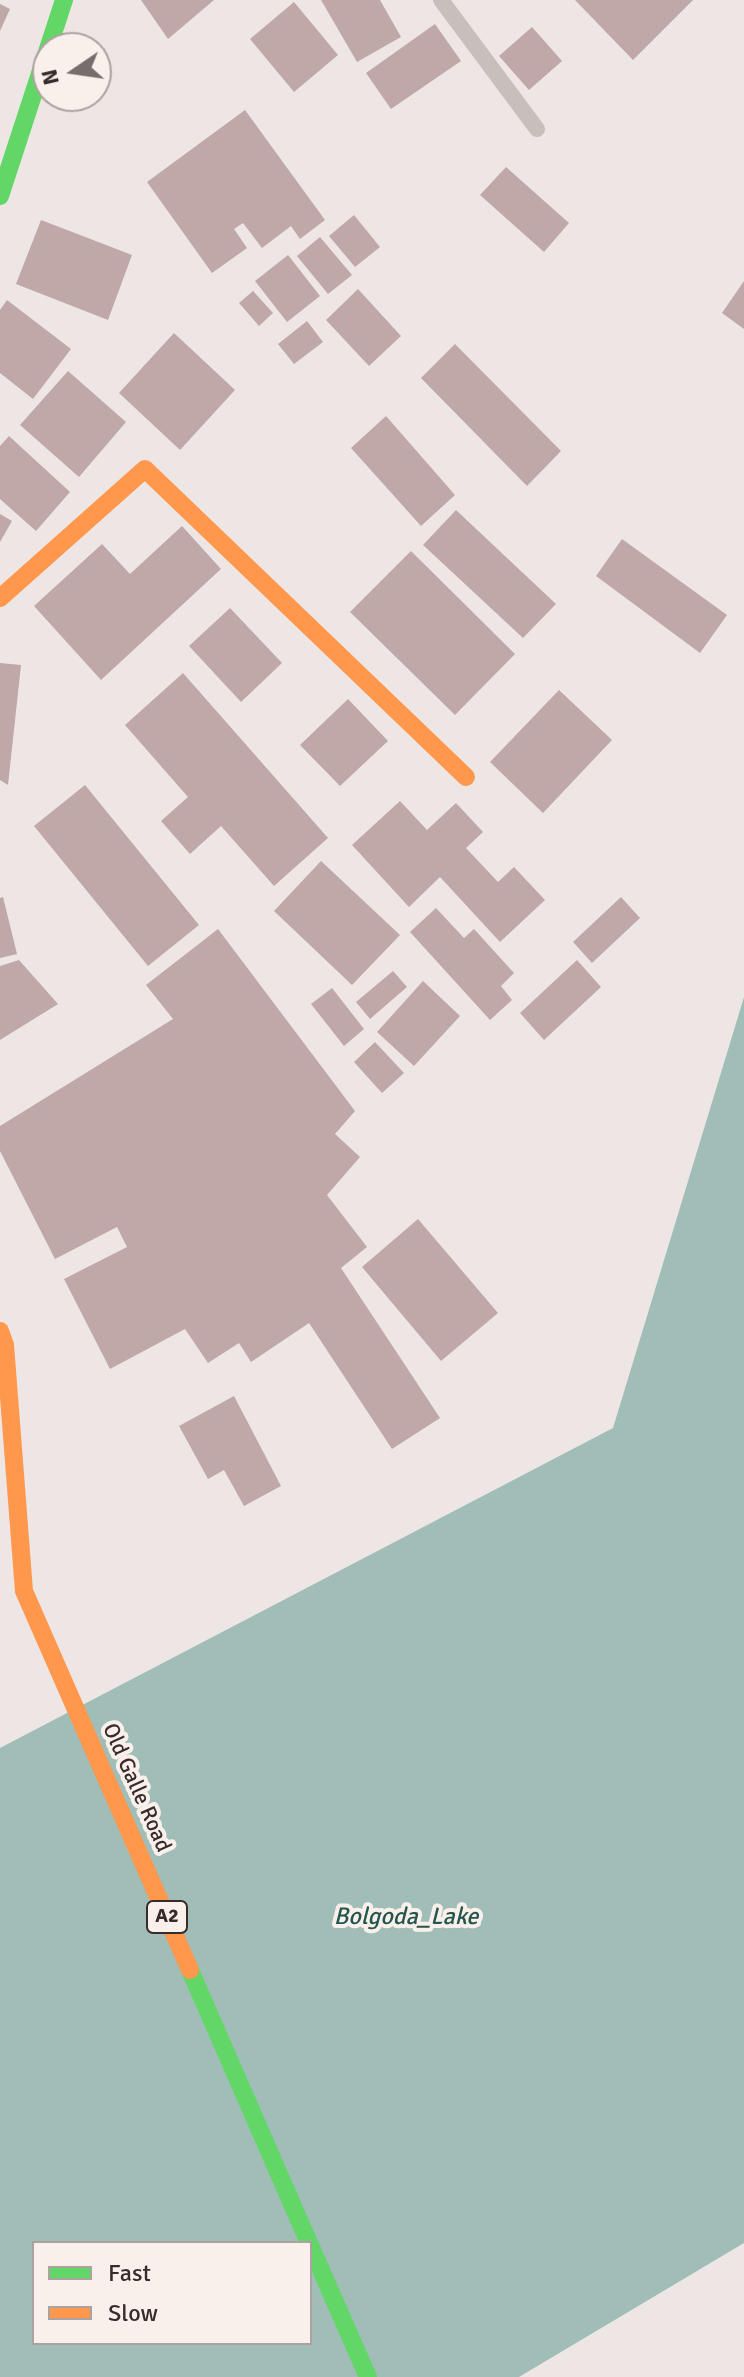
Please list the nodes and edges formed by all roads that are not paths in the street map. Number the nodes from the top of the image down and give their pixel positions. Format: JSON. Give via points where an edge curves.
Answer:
{"nodes":[{"id":1,"x":64,"y":0,"type":"edge"},
{"id":2,"x":441,"y":0,"type":"edge"},
{"id":3,"x":537,"y":129,"type":"dead end"},
{"id":4,"x":0,"y":196,"type":"edge"},
{"id":5,"x":0,"y":598,"type":"edge"},
{"id":6,"x":466,"y":777,"type":"dead end"},
{"id":7,"x":0,"y":1331,"type":"edge"},
{"id":8,"x":309,"y":2241,"type":"edge"},
{"id":9,"x":312,"y":2249,"type":"edge"},
{"id":10,"x":368,"y":2377,"type":"edge"}],
"edges":[{"from":1,"to":4,"type":"main road"},
{"from":2,"to":3,"type":"lane"},
{"from":5,"to":6,"type":"main road","via":[[145,469]]},
{"from":7,"to":8,"type":"main road","name":"Old Galle Road","number":"A2","via":[[24,1591]]},
{"from":9,"to":10,"type":"main road","name":"Old Galle Road","number":"A2"}]}
